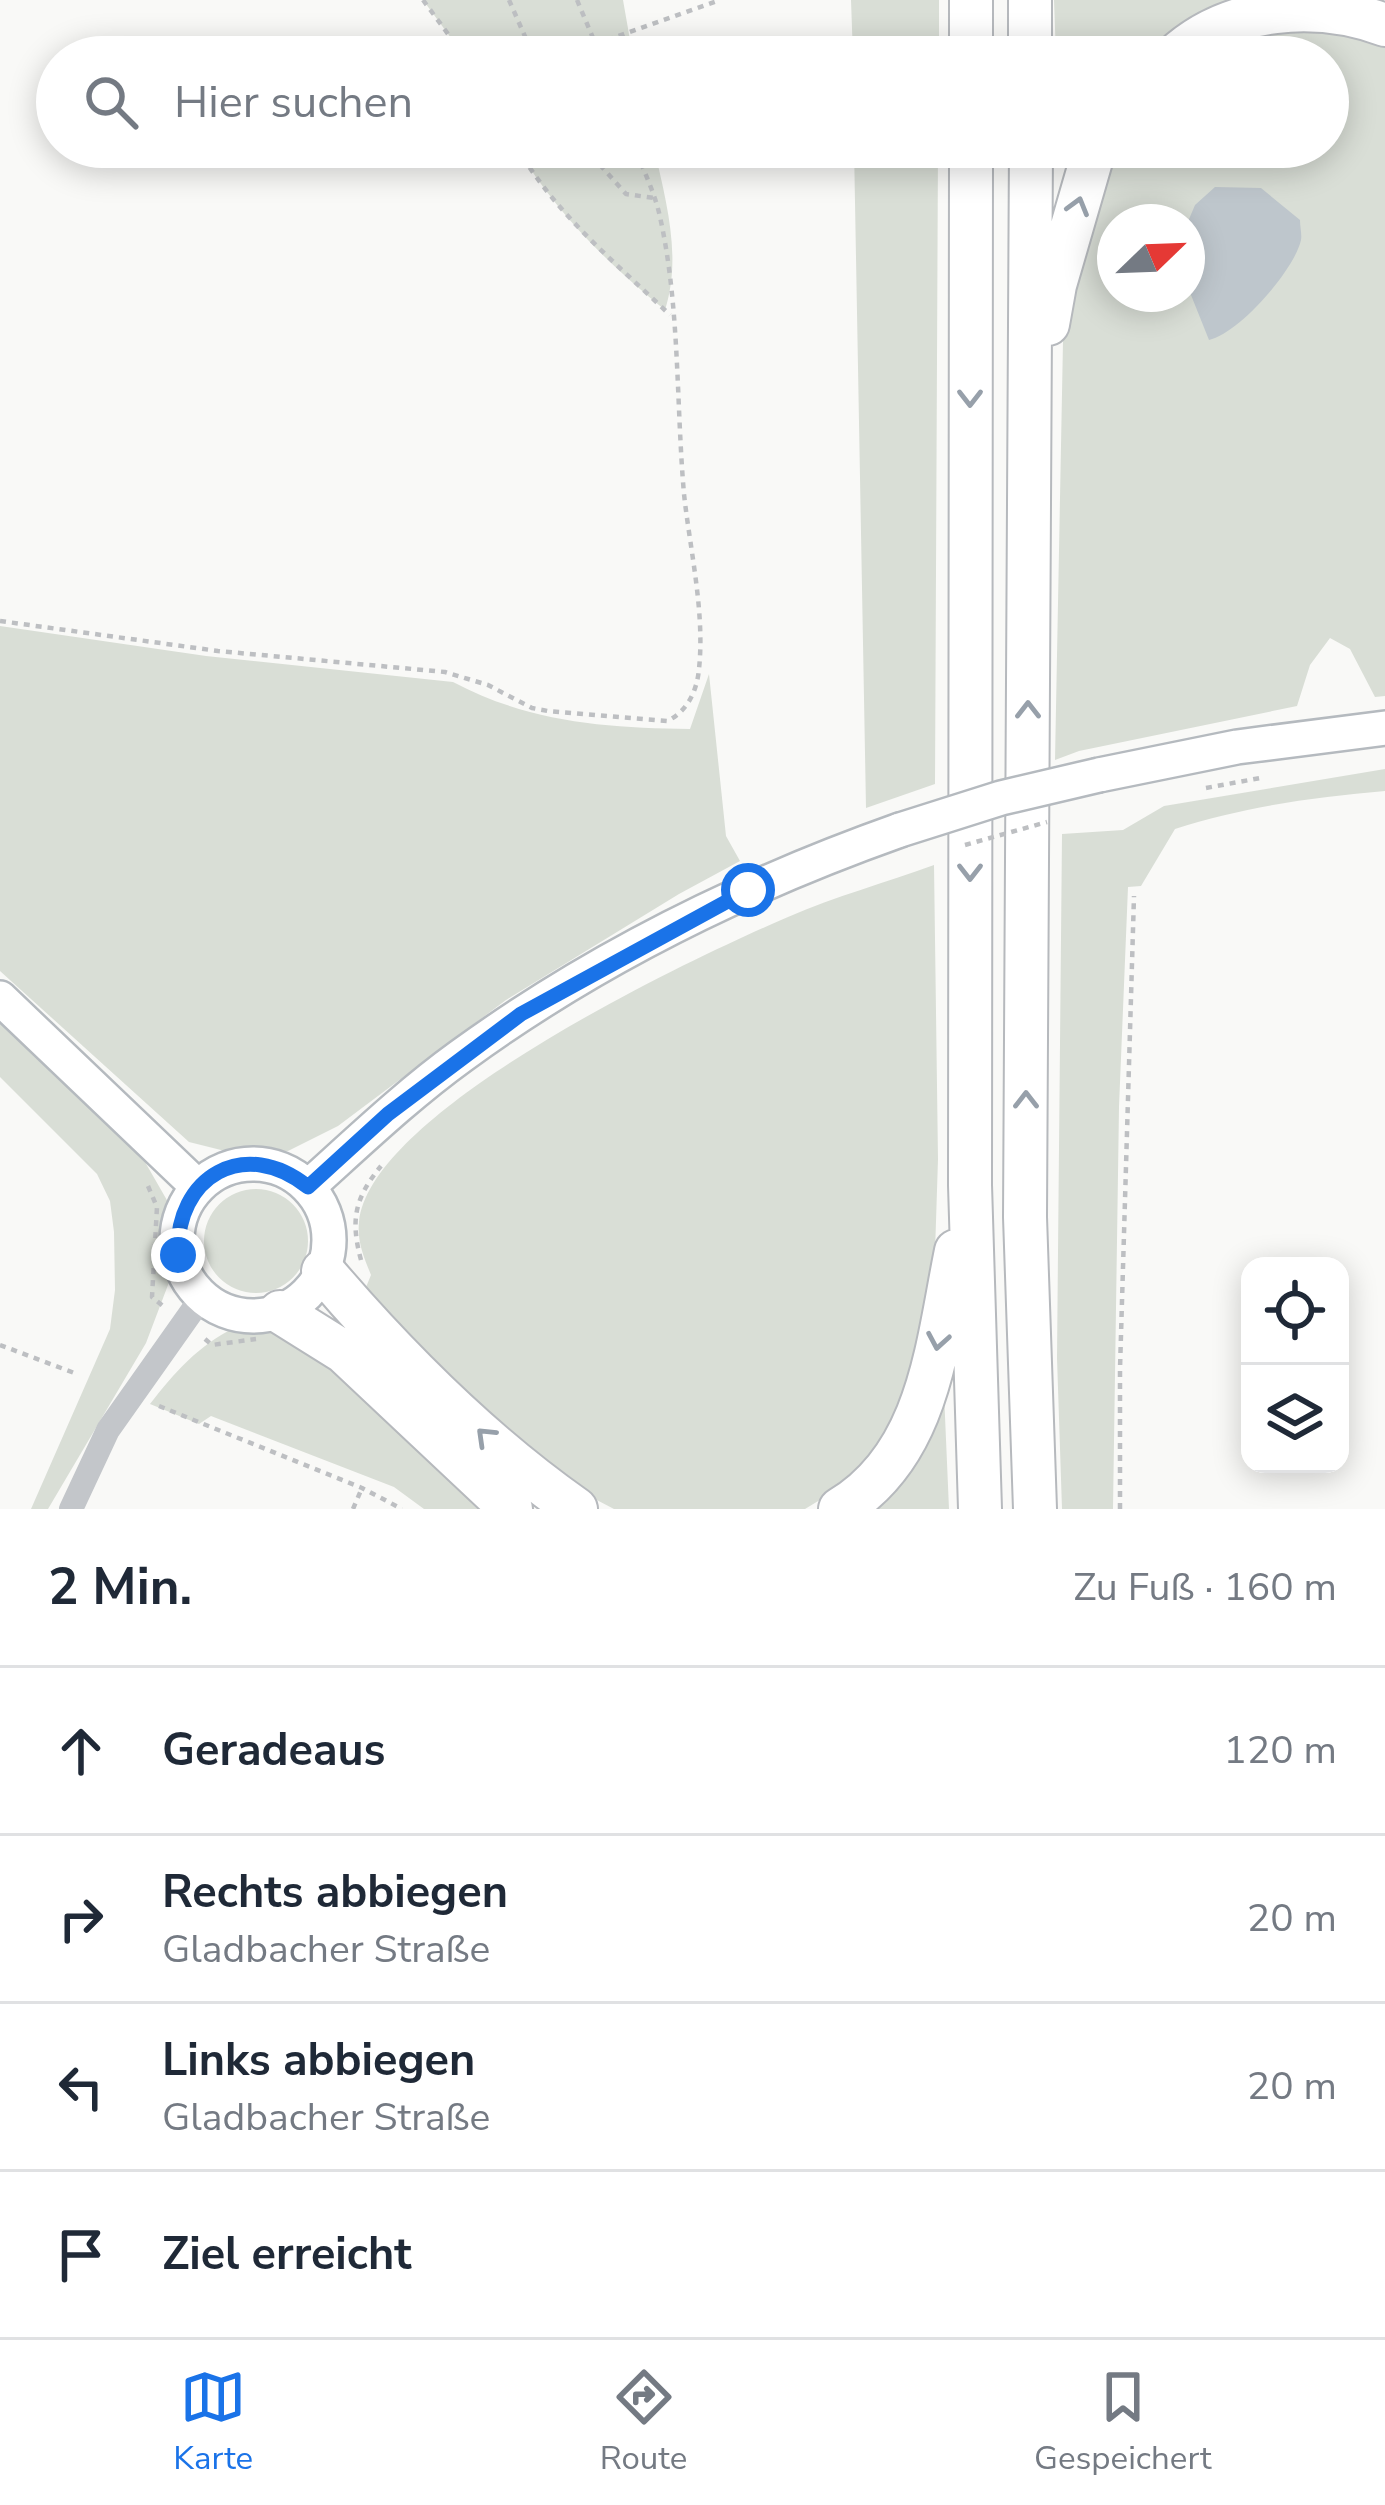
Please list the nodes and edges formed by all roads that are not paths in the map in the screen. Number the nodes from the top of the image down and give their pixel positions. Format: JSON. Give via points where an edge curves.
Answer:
{"nodes":[{"id":1,"x":971,"y":0,"type":"edge"},
{"id":2,"x":1030,"y":0,"type":"edge"},
{"id":3,"x":1385,"y":25,"type":"edge"},
{"id":4,"x":971,"y":36,"type":"edge"},
{"id":5,"x":1030,"y":36,"type":"edge"},
{"id":6,"x":1202,"y":36,"type":"edge"},
{"id":7,"x":971,"y":168,"type":"edge"},
{"id":8,"x":1031,"y":168,"type":"edge"},
{"id":9,"x":1089,"y":168,"type":"edge"},
{"id":10,"x":1029,"y":443,"type":"junction"},
{"id":11,"x":1385,"y":728,"type":"edge"},
{"id":12,"x":0,"y":998,"type":"edge"},
{"id":13,"x":970,"y":1185,"type":"junction"},
{"id":14,"x":198,"y":1187,"type":"junction"},
{"id":15,"x":308,"y":1187,"type":"junction"},
{"id":16,"x":335,"y":1285,"type":"junction"},
{"id":17,"x":193,"y":1310,"type":"junction"},
{"id":18,"x":274,"y":1326,"type":"junction"},
{"id":19,"x":71,"y":1509,"type":"edge"},
{"id":20,"x":511,"y":1509,"type":"edge"},
{"id":21,"x":576,"y":1509,"type":"edge"},
{"id":22,"x":840,"y":1509,"type":"edge"},
{"id":23,"x":980,"y":1509,"type":"edge"},
{"id":24,"x":1035,"y":1509,"type":"edge"}],
"edges":[{"from":1,"to":4,"type":"highway"},
{"from":2,"to":5,"type":"highway"},
{"from":3,"to":6,"type":"highway","via":[[1328,7],[1234,19]]},
{"from":7,"to":13,"type":"highway","one_way":true},
{"from":8,"to":10,"type":"highway"},
{"from":10,"to":9,"type":"highway","one_way":true,"via":[[1055,285]]},
{"from":24,"to":10,"type":"highway","one_way":true,"via":[[1025,1217]]},
{"from":11,"to":15,"type":"main road","bridge":true,"via":[[1237,747],[1001,798],[748,890],[521,1014],[388,1114]]},
{"from":12,"to":14,"type":"main road"},
{"from":13,"to":22,"type":"highway","one_way":true,"via":[[921,1412],[898,1452]]},
{"from":13,"to":23,"type":"highway"},
{"from":14,"to":15,"type":"main road","via":[[253,1163]]},
{"from":14,"to":17,"type":"main road","via":[[177,1231]]},
{"from":15,"to":16,"type":"main road","via":[[328,1227]]},
{"from":16,"to":18,"type":"main road","via":[[313,1288]]},
{"from":21,"to":16,"type":"highway","one_way":true,"via":[[519,1468]]},
{"from":17,"to":18,"type":"main road"},
{"from":17,"to":19,"type":"street","via":[[108,1430]]},
{"from":18,"to":20,"type":"highway","via":[[344,1352]]}]}
